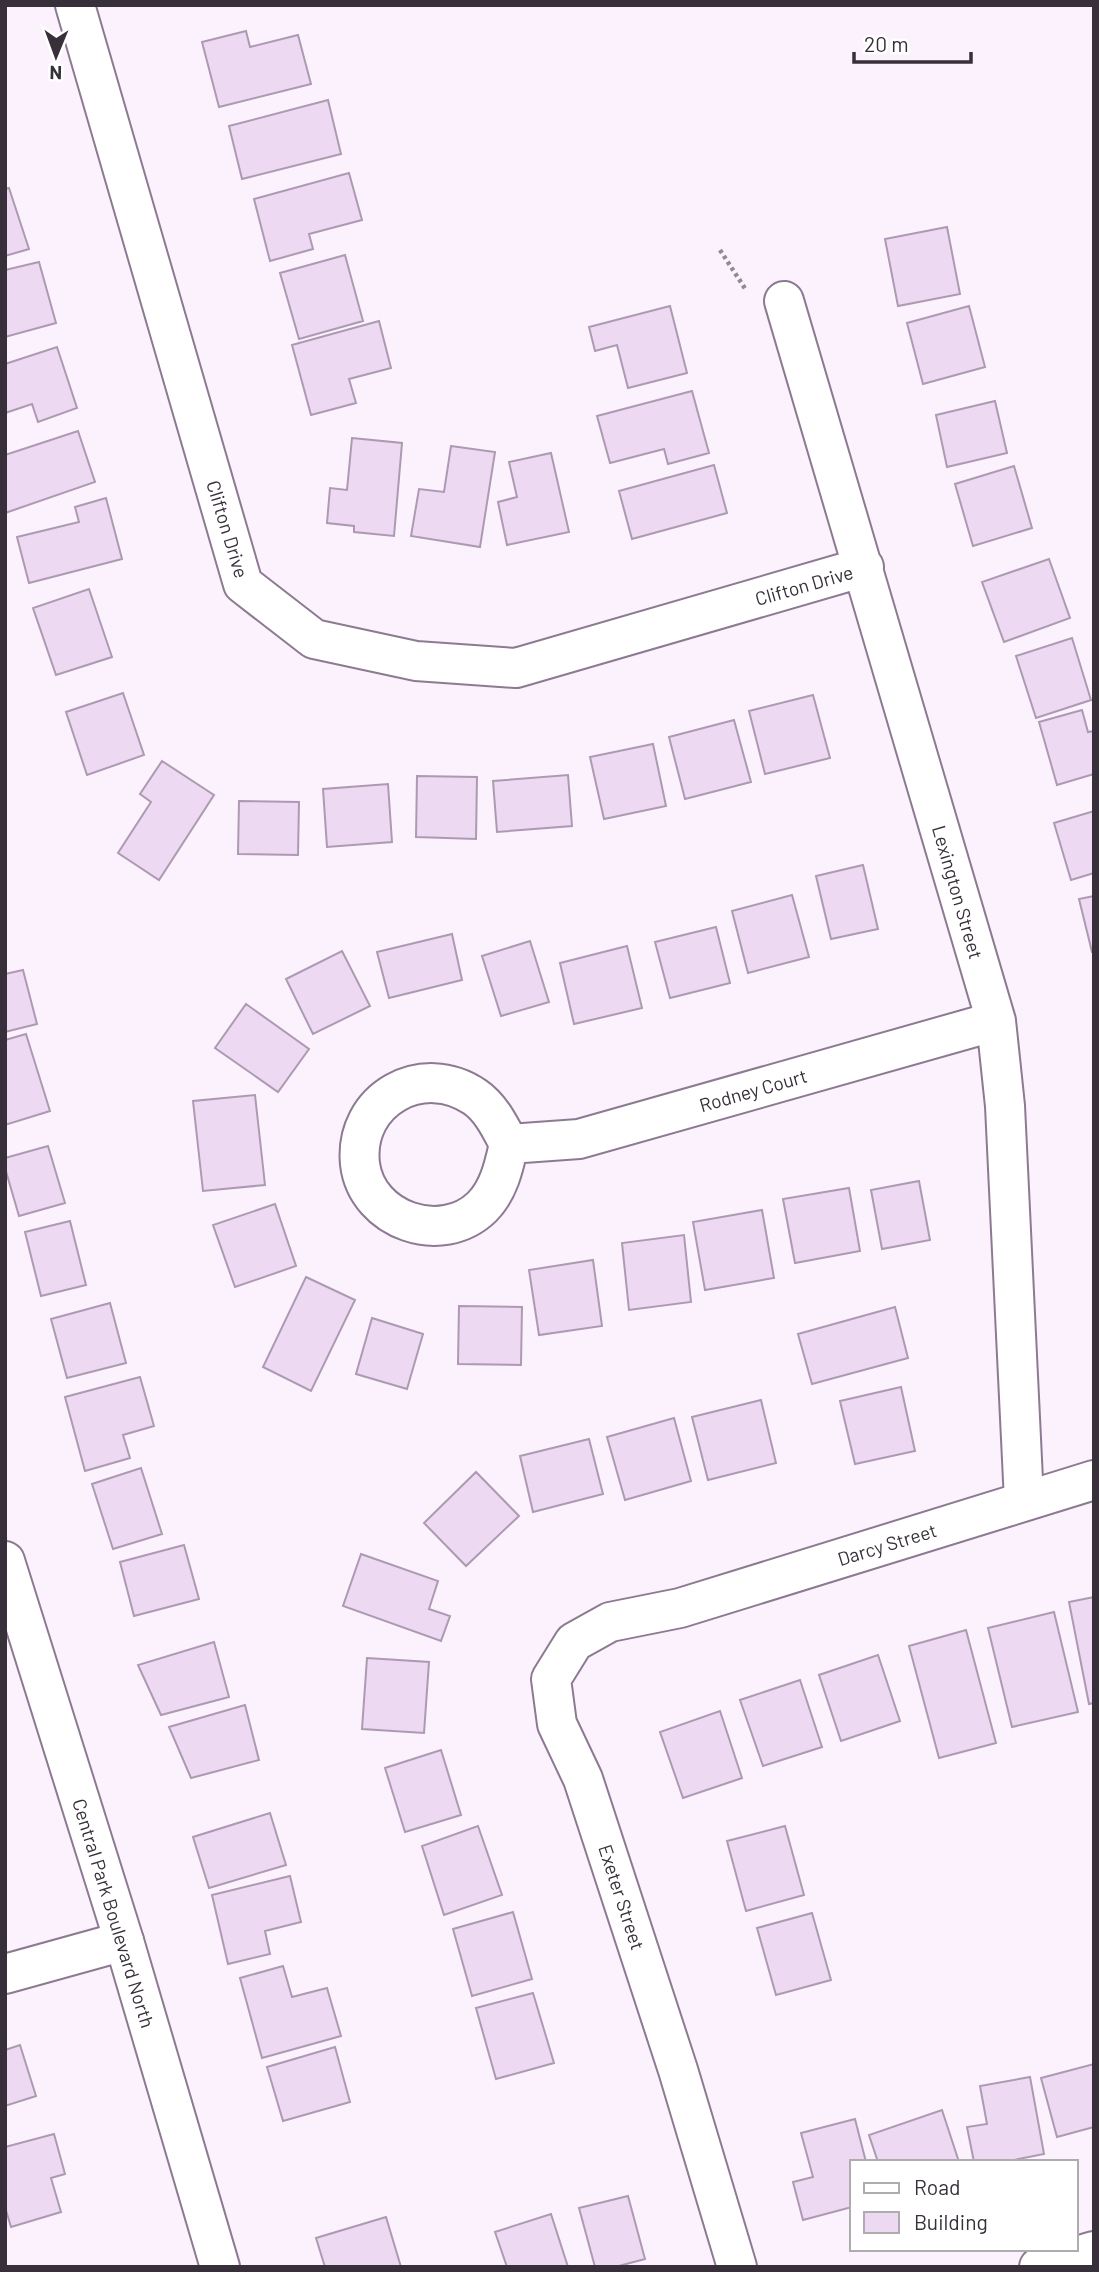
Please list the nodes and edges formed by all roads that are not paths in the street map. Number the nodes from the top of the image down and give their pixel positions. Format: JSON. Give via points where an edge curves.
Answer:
{"nodes":[{"id":1,"x":75,"y":5,"type":"edge"},
{"id":2,"x":784,"y":300,"type":"dead end"},
{"id":3,"x":864,"y":567,"type":"junction"},
{"id":4,"x":996,"y":1021,"type":"junction"},
{"id":5,"x":509,"y":1144,"type":"dead end"},
{"id":6,"x":1094,"y":1480,"type":"edge"},
{"id":7,"x":1024,"y":1501,"type":"junction"},
{"id":8,"x":5,"y":1561,"type":"edge"},
{"id":9,"x":680,"y":1608,"type":"joint"},
{"id":10,"x":124,"y":1941,"type":"junction"},
{"id":11,"x":5,"y":1974,"type":"edge"},
{"id":12,"x":1094,"y":2251,"type":"edge"},
{"id":13,"x":220,"y":2267,"type":"edge"},
{"id":14,"x":737,"y":2267,"type":"edge"},
{"id":15,"x":1039,"y":2267,"type":"edge"}],
"edges":[{"from":1,"to":3,"type":"street","name":"Clifton Drive","via":[[243,584],[314,639],[416,661],[516,668]]},
{"from":2,"to":3,"type":"street","name":"Lexington Street"},
{"from":3,"to":4,"type":"street","name":"Lexington Street"},
{"from":4,"to":5,"type":"street","name":"Rodney Court","via":[[579,1139]]},
{"from":4,"to":7,"type":"street","name":"Lexington Street","via":[[1005,1106]]},
{"from":6,"to":7,"type":"street","name":"Darcy Street"},
{"from":7,"to":9,"type":"street","name":"Darcy Street"},
{"from":8,"to":10,"type":"street","name":"Central Park Boulevard North"},
{"from":9,"to":14,"type":"street","name":"Exeter Street","via":[[610,1622],[574,1642],[551,1679],[557,1724],[583,1779]]},
{"from":10,"to":11,"type":"street"},
{"from":10,"to":13,"type":"street","name":"Central Park Boulevard North"},
{"from":12,"to":15,"type":"street"}]}
